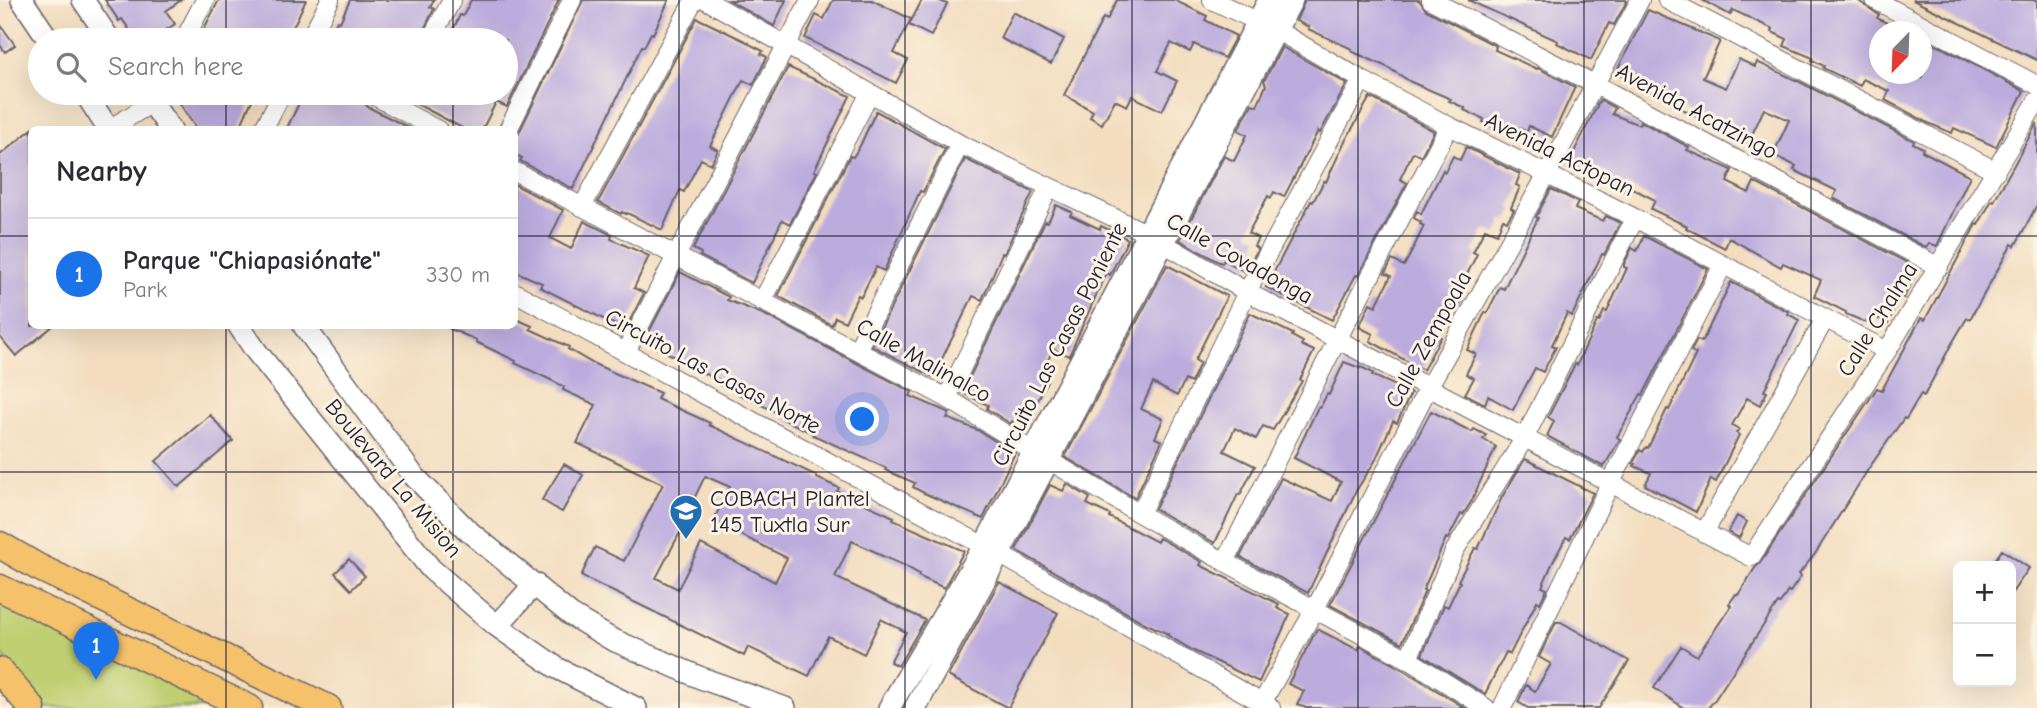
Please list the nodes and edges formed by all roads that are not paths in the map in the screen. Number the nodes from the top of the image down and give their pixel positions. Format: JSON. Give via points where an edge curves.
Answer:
{"nodes":[{"id":1,"x":22,"y":0,"type":"edge"},
{"id":2,"x":83,"y":0,"type":"edge"},
{"id":3,"x":205,"y":0,"type":"edge"},
{"id":4,"x":330,"y":0,"type":"edge"},
{"id":5,"x":452,"y":0,"type":"edge"},
{"id":6,"x":572,"y":0,"type":"edge"},
{"id":7,"x":694,"y":0,"type":"edge"},
{"id":8,"x":706,"y":0,"type":"edge"},
{"id":9,"x":810,"y":0,"type":"edge"},
{"id":10,"x":1212,"y":0,"type":"edge"},
{"id":11,"x":1269,"y":0,"type":"edge"},
{"id":12,"x":1292,"y":0,"type":"edge"},
{"id":13,"x":1431,"y":0,"type":"edge"},
{"id":14,"x":1640,"y":0,"type":"edge"},
{"id":15,"x":1667,"y":0,"type":"edge"},
{"id":16,"x":1875,"y":0,"type":"edge"},
{"id":17,"x":1266,"y":26,"type":"junction"},
{"id":18,"x":41,"y":28,"type":"edge"},
{"id":19,"x":102,"y":28,"type":"edge"},
{"id":20,"x":190,"y":28,"type":"edge"},
{"id":21,"x":315,"y":28,"type":"edge"},
{"id":22,"x":437,"y":28,"type":"edge"},
{"id":23,"x":786,"y":47,"type":"junction"},
{"id":24,"x":1362,"y":80,"type":"junction"},
{"id":25,"x":1594,"y":84,"type":"junction"},
{"id":26,"x":2037,"y":85,"type":"edge"},
{"id":27,"x":870,"y":93,"type":"junction"},
{"id":28,"x":2037,"y":101,"type":"edge"},
{"id":29,"x":93,"y":105,"type":"edge"},
{"id":30,"x":140,"y":105,"type":"edge"},
{"id":31,"x":157,"y":105,"type":"edge"},
{"id":32,"x":276,"y":105,"type":"edge"},
{"id":33,"x":406,"y":105,"type":"edge"},
{"id":34,"x":107,"y":126,"type":"edge"},
{"id":35,"x":113,"y":126,"type":"edge"},
{"id":36,"x":169,"y":126,"type":"edge"},
{"id":37,"x":265,"y":126,"type":"edge"},
{"id":38,"x":433,"y":126,"type":"edge"},
{"id":39,"x":510,"y":126,"type":"edge"},
{"id":40,"x":1450,"y":126,"type":"junction"},
{"id":41,"x":960,"y":144,"type":"junction"},
{"id":42,"x":1996,"y":171,"type":"junction"},
{"id":43,"x":518,"y":173,"type":"edge"},
{"id":44,"x":1547,"y":174,"type":"junction"},
{"id":45,"x":1049,"y":187,"type":"junction"},
{"id":46,"x":582,"y":207,"type":"junction"},
{"id":47,"x":1635,"y":218,"type":"junction"},
{"id":48,"x":1154,"y":238,"type":"junction"},
{"id":49,"x":677,"y":256,"type":"junction"},
{"id":50,"x":1723,"y":265,"type":"junction"},
{"id":51,"x":1939,"y":267,"type":"junction"},
{"id":52,"x":1247,"y":292,"type":"junction"},
{"id":53,"x":518,"y":294,"type":"edge"},
{"id":54,"x":763,"y":300,"type":"junction"},
{"id":55,"x":1825,"y":319,"type":"junction"},
{"id":56,"x":241,"y":329,"type":"edge"},
{"id":57,"x":306,"y":329,"type":"edge"},
{"id":58,"x":1337,"y":340,"type":"junction"},
{"id":59,"x":857,"y":350,"type":"junction"},
{"id":60,"x":1887,"y":351,"type":"junction"},
{"id":61,"x":626,"y":352,"type":"junction"},
{"id":62,"x":1428,"y":388,"type":"junction"},
{"id":63,"x":947,"y":398,"type":"junction"},
{"id":64,"x":1524,"y":439,"type":"junction"},
{"id":65,"x":1041,"y":456,"type":"junction"},
{"id":66,"x":1610,"y":484,"type":"junction"},
{"id":67,"x":1140,"y":514,"type":"junction"},
{"id":68,"x":1704,"y":533,"type":"junction"},
{"id":69,"x":0,"y":545,"type":"edge"},
{"id":70,"x":992,"y":550,"type":"junction"},
{"id":71,"x":1751,"y":557,"type":"joint"},
{"id":72,"x":1225,"y":562,"type":"junction"},
{"id":73,"x":535,"y":584,"type":"junction"},
{"id":74,"x":0,"y":587,"type":"edge"},
{"id":75,"x":1315,"y":609,"type":"junction"},
{"id":76,"x":496,"y":626,"type":"junction"},
{"id":77,"x":1408,"y":659,"type":"junction"},
{"id":78,"x":0,"y":671,"type":"edge"},
{"id":79,"x":1267,"y":706,"type":"edge"},
{"id":80,"x":32,"y":708,"type":"edge"},
{"id":81,"x":249,"y":708,"type":"edge"},
{"id":82,"x":328,"y":708,"type":"edge"},
{"id":83,"x":636,"y":708,"type":"edge"},
{"id":84,"x":785,"y":708,"type":"edge"},
{"id":85,"x":889,"y":708,"type":"edge"},
{"id":86,"x":915,"y":708,"type":"edge"},
{"id":87,"x":1486,"y":708,"type":"edge"},
{"id":88,"x":1502,"y":708,"type":"edge"}],
"edges":[{"from":1,"to":18,"type":"street"},
{"from":2,"to":19,"type":"street"},
{"from":3,"to":20,"type":"street"},
{"from":4,"to":21,"type":"street"},
{"from":5,"to":22,"type":"street"},
{"from":6,"to":39,"type":"street"},
{"from":7,"to":46,"type":"street"},
{"from":8,"to":23,"type":"street","name":"Calle Covadonga"},
{"from":9,"to":23,"type":"street"},
{"from":10,"to":17,"type":"street","name":"Avenida Actopan"},
{"from":11,"to":17,"type":"street","name":"Circuito Las Casas Poniente"},
{"from":12,"to":17,"type":"street","name":"Circuito Las Casas Poniente"},
{"from":13,"to":25,"type":"street","name":"Avenida Acatzingo"},
{"from":14,"to":25,"type":"street","name":"Calle Zempoala"},
{"from":15,"to":42,"type":"street"},
{"from":16,"to":26,"type":"street"},
{"from":17,"to":24,"type":"street","name":"Avenida Actopan"},
{"from":17,"to":48,"type":"street","name":"Circuito Las Casas Poniente"},
{"from":23,"to":27,"type":"street","name":"Calle Covadonga"},
{"from":23,"to":49,"type":"street"},
{"from":24,"to":40,"type":"street","name":"Avenida Actopan"},
{"from":24,"to":52,"type":"street"},
{"from":25,"to":44,"type":"street","name":"Calle Zempoala"},
{"from":25,"to":51,"type":"street","name":"Avenida Acatzingo"},
{"from":27,"to":41,"type":"street","name":"Calle Covadonga"},
{"from":27,"to":54,"type":"street"},
{"from":28,"to":42,"type":"street","name":"Calle Chalma"},
{"from":29,"to":34,"type":"street"},
{"from":30,"to":35,"type":"street"},
{"from":31,"to":36,"type":"street"},
{"from":32,"to":37,"type":"street"},
{"from":33,"to":38,"type":"street"},
{"from":40,"to":44,"type":"street","name":"Avenida Actopan"},
{"from":40,"to":58,"type":"street"},
{"from":41,"to":45,"type":"street","name":"Calle Covadonga"},
{"from":41,"to":59,"type":"street"},
{"from":42,"to":51,"type":"street","name":"Calle Chalma"},
{"from":43,"to":46,"type":"street","name":"Calle Malinalco"},
{"from":44,"to":47,"type":"street","name":"Avenida Actopan"},
{"from":44,"to":62,"type":"street","name":"Calle Zempoala"},
{"from":45,"to":48,"type":"street","name":"Calle Covadonga"},
{"from":45,"to":63,"type":"street"},
{"from":46,"to":49,"type":"street","name":"Calle Malinalco"},
{"from":47,"to":50,"type":"street","name":"Avenida Actopan"},
{"from":47,"to":64,"type":"street"},
{"from":48,"to":52,"type":"street","name":"Calle Covadonga"},
{"from":48,"to":65,"type":"street","name":"Circuito Las Casas Poniente"},
{"from":49,"to":54,"type":"street","name":"Calle Malinalco"},
{"from":49,"to":61,"type":"street"},
{"from":50,"to":55,"type":"street","name":"Avenida Actopan"},
{"from":50,"to":66,"type":"street"},
{"from":51,"to":60,"type":"street","name":"Calle Chalma"},
{"from":52,"to":58,"type":"street","name":"Calle Covadonga"},
{"from":52,"to":67,"type":"street"},
{"from":53,"to":61,"type":"street","name":"Circuito Las Casas Norte"},
{"from":54,"to":59,"type":"street","name":"Calle Malinalco"},
{"from":55,"to":60,"type":"street","name":"Avenida Actopan"},
{"from":55,"to":68,"type":"street"},
{"from":56,"to":76,"type":"street","name":"Boulevard La Mision","via":[[430,569]]},
{"from":57,"to":73,"type":"street","name":"Boulevard La Mision","via":[[413,475],[466,529]]},
{"from":58,"to":62,"type":"street","name":"Calle Covadonga"},
{"from":58,"to":72,"type":"street"},
{"from":59,"to":63,"type":"street","name":"Calle Malinalco"},
{"from":60,"to":71,"type":"street","name":"Calle Chalma"},
{"from":61,"to":70,"type":"street","name":"Circuito Las Casas Norte"},
{"from":62,"to":64,"type":"street","name":"Calle Covadonga"},
{"from":62,"to":75,"type":"street","name":"Calle Zempoala"},
{"from":63,"to":65,"type":"street","name":"Calle Malinalco"},
{"from":64,"to":66,"type":"street","name":"Calle Covadonga"},
{"from":64,"to":77,"type":"street","via":[[1455,550]]},
{"from":65,"to":67,"type":"street","name":"Calle Malinalco"},
{"from":65,"to":70,"type":"street","name":"Circuito Las Casas Poniente"},
{"from":66,"to":68,"type":"street","name":"Calle Covadonga"},
{"from":66,"to":88,"type":"street"},
{"from":67,"to":72,"type":"street","name":"Calle Malinalco"},
{"from":68,"to":71,"type":"street","name":"Calle Covadonga"},
{"from":69,"to":82,"type":"main road"},
{"from":70,"to":79,"type":"street","name":"Circuito Las Casas Norte"},
{"from":70,"to":85,"type":"street","name":"Circuito Las Casas Poniente"},
{"from":70,"to":86,"type":"street","name":"Circuito Las Casas Poniente"},
{"from":72,"to":75,"type":"street","name":"Calle Malinalco"},
{"from":73,"to":76,"type":"street"},
{"from":73,"to":84,"type":"street","name":"Boulevard La Mision","via":[[571,615],[611,639]]},
{"from":74,"to":81,"type":"main road"},
{"from":75,"to":77,"type":"street","name":"Calle Malinalco"},
{"from":75,"to":79,"type":"street","name":"Calle Zempoala"},
{"from":76,"to":83,"type":"street","name":"Boulevard La Mision","via":[[557,668]]},
{"from":77,"to":87,"type":"street","name":"Calle Malinalco"},
{"from":78,"to":80,"type":"main road"}]}
